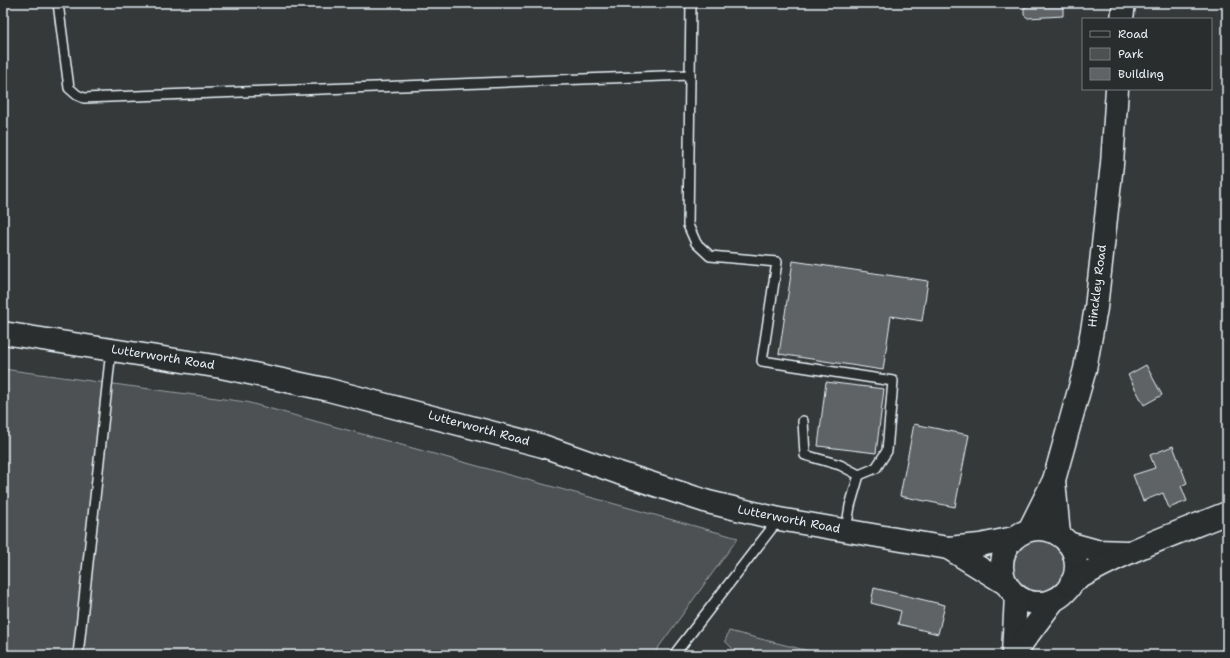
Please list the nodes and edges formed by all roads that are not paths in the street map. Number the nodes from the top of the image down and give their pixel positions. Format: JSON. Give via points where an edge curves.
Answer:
{"nodes":[{"id":1,"x":58,"y":3,"type":"edge"},
{"id":2,"x":691,"y":3,"type":"edge"},
{"id":3,"x":1124,"y":3,"type":"edge"},
{"id":4,"x":1122,"y":18,"type":"edge"},
{"id":5,"x":690,"y":75,"type":"junction"},
{"id":6,"x":1117,"y":90,"type":"edge"},
{"id":7,"x":3,"y":333,"type":"edge"},
{"id":8,"x":111,"y":349,"type":"junction"},
{"id":9,"x":803,"y":421,"type":"dead end"},
{"id":10,"x":859,"y":475,"type":"junction"},
{"id":11,"x":1054,"y":480,"type":"junction"},
{"id":12,"x":1227,"y":513,"type":"edge"},
{"id":13,"x":779,"y":519,"type":"junction"},
{"id":14,"x":846,"y":530,"type":"junction"},
{"id":15,"x":1021,"y":534,"type":"junction"},
{"id":16,"x":1063,"y":539,"type":"junction"},
{"id":17,"x":948,"y":548,"type":"junction"},
{"id":18,"x":1130,"y":552,"type":"junction"},
{"id":19,"x":1071,"y":583,"type":"junction"},
{"id":20,"x":1011,"y":590,"type":"junction"},
{"id":21,"x":1054,"y":600,"type":"junction"},
{"id":22,"x":78,"y":655,"type":"edge"},
{"id":23,"x":674,"y":655,"type":"edge"},
{"id":24,"x":1013,"y":655,"type":"edge"}],
"edges":[{"from":1,"to":5,"type":"lane","via":[[69,88],[84,98]]},
{"from":2,"to":5,"type":"lane"},
{"from":3,"to":4,"type":"main road"},
{"from":5,"to":10,"type":"lane","via":[[688,225],[696,243],[710,256],[777,262],[762,360],[893,381],[887,451],[876,468]]},
{"from":6,"to":11,"type":"main road","name":"Hinckley Road","via":[[1112,164],[1096,308],[1085,369]]},
{"from":7,"to":8,"type":"main road","name":"Lutterworth Road"},
{"from":8,"to":13,"type":"main road","name":"Lutterworth Road","via":[[221,367],[325,389],[462,423],[543,446],[708,502]]},
{"from":8,"to":22,"type":"lane"},
{"from":9,"to":10,"type":"lane","via":[[805,455],[840,465]]},
{"from":10,"to":14,"type":"lane"},
{"from":11,"to":15,"type":"main road","name":"Hinckley Road"},
{"from":11,"to":16,"type":"main road","name":"Hinckley Road"},
{"from":12,"to":18,"type":"main road"},
{"from":13,"to":14,"type":"main road","name":"Lutterworth Road"},
{"from":13,"to":23,"type":"lane"},
{"from":14,"to":17,"type":"main road","name":"Lutterworth Road"},
{"from":15,"to":16,"type":"main road","via":[[1049,530]]},
{"from":15,"to":17,"type":"main road","name":"Lutterworth Road","via":[[980,545]]},
{"from":15,"to":20,"type":"main road","via":[[1007,546],[1003,555],[1002,565]]},
{"from":16,"to":18,"type":"main road","via":[[1096,551]]},
{"from":16,"to":19,"type":"main road","via":[[1073,552],[1076,562]]},
{"from":17,"to":20,"type":"main road","name":"Lutterworth Road"},
{"from":18,"to":19,"type":"main road"},
{"from":19,"to":21,"type":"main road","via":[[1064,593]]},
{"from":20,"to":21,"type":"main road","via":[[1025,600]]},
{"from":20,"to":24,"type":"main road"},
{"from":21,"to":24,"type":"main road"}]}
